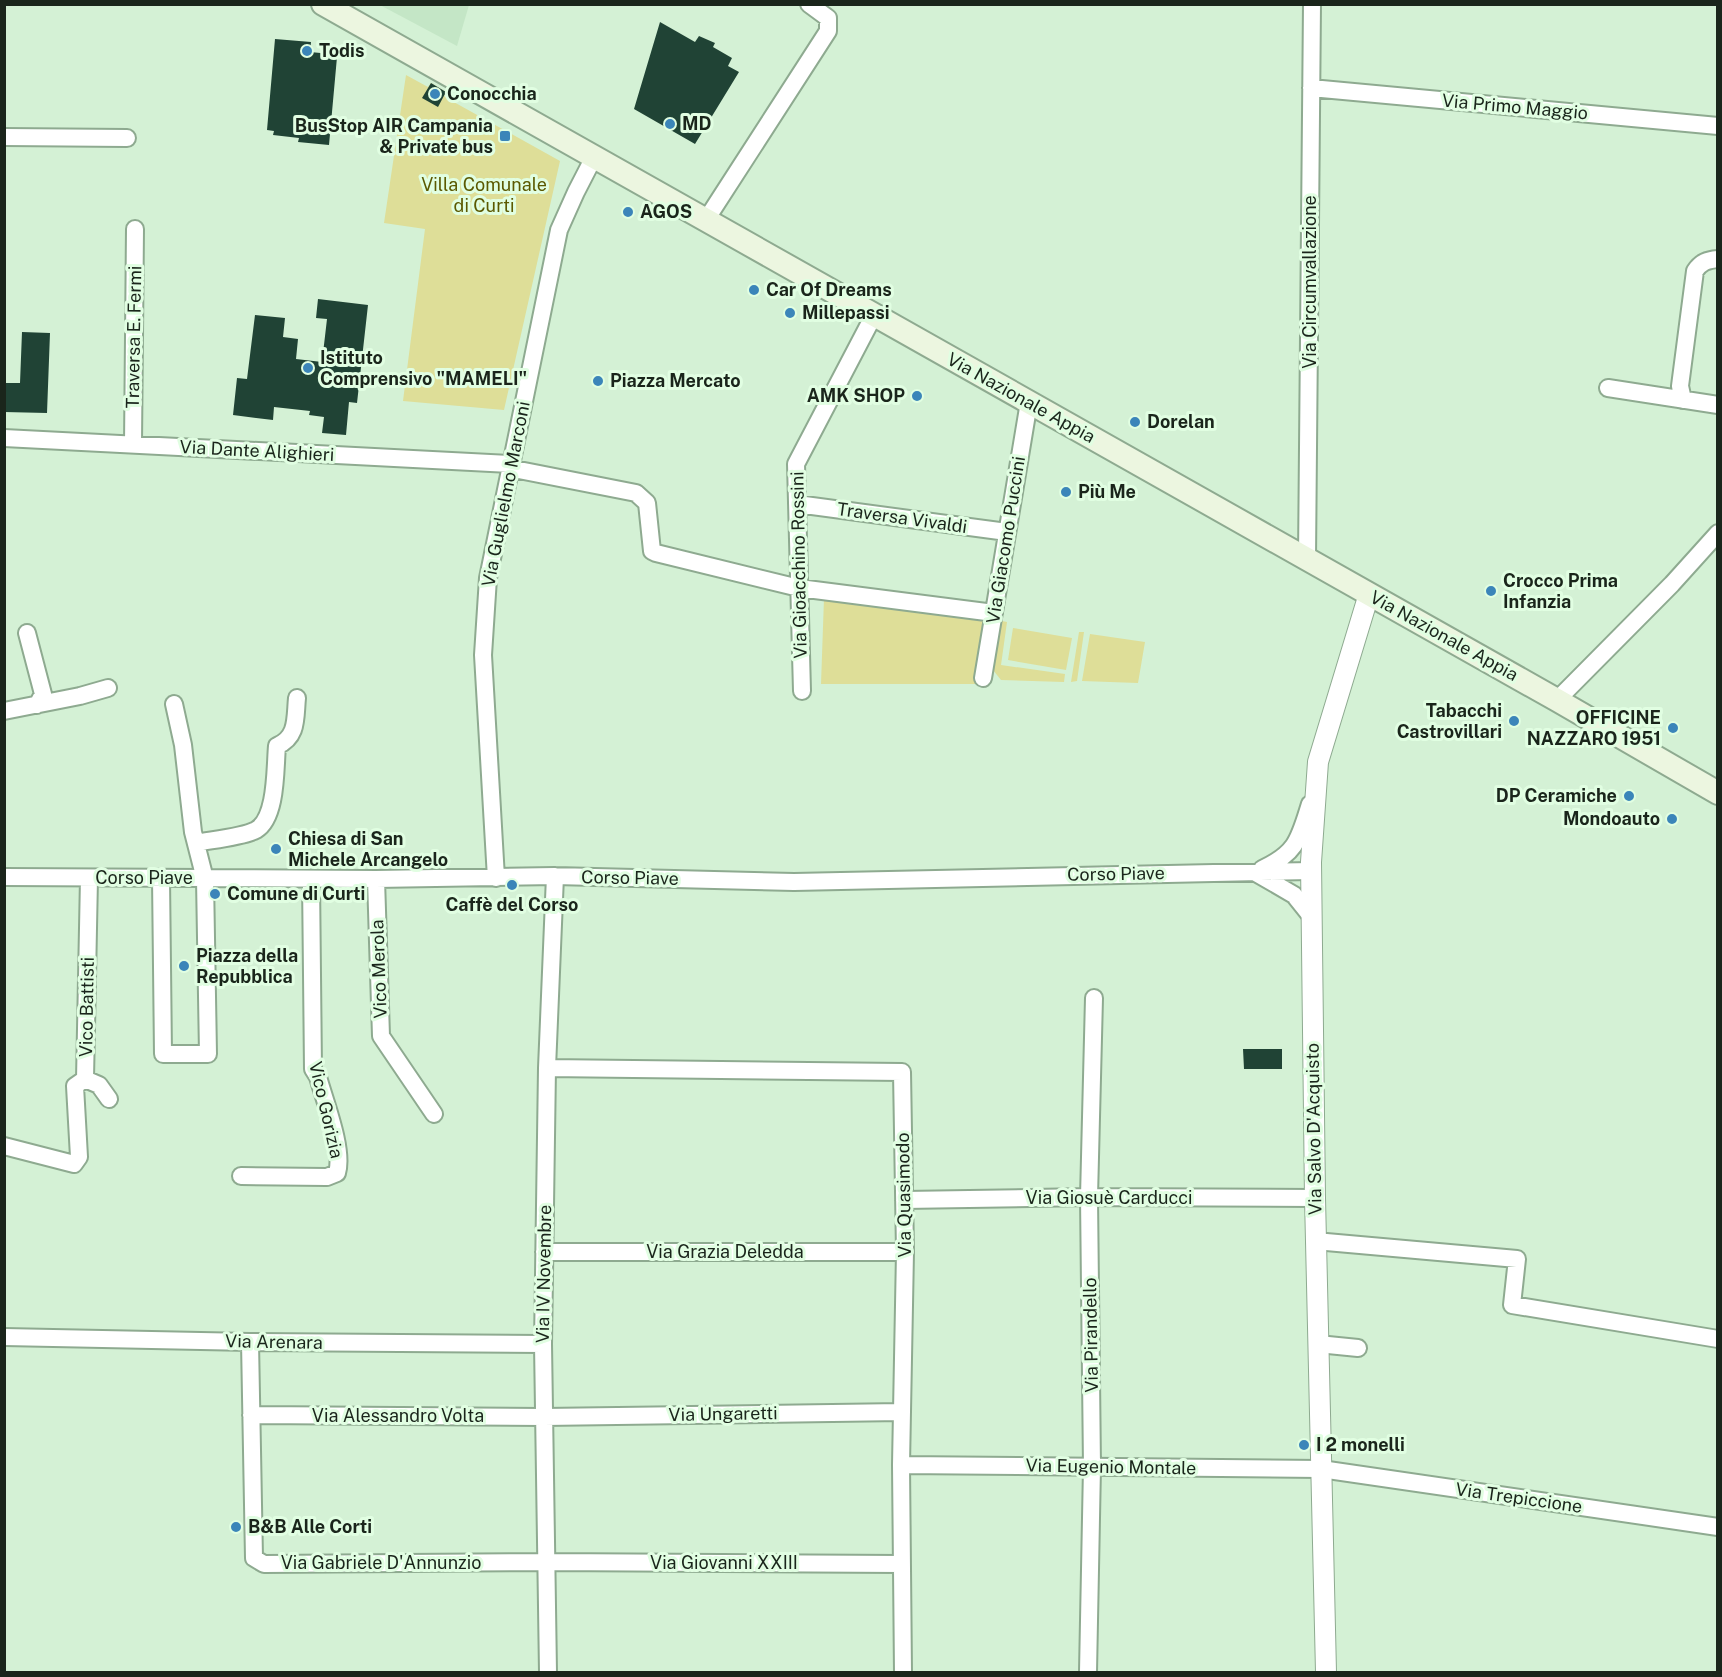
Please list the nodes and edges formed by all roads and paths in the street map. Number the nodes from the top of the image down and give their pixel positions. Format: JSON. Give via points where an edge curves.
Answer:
{"nodes":[{"id":1,"x":323,"y":4,"type":"edge"},
{"id":2,"x":809,"y":4,"type":"edge"},
{"id":3,"x":1312,"y":4,"type":"edge"},
{"id":4,"x":1311,"y":88,"type":"junction"},
{"id":5,"x":1718,"y":126,"type":"edge"},
{"id":6,"x":4,"y":137,"type":"edge"},
{"id":7,"x":127,"y":138,"type":"dead end"},
{"id":8,"x":594,"y":157,"type":"junction"},
{"id":9,"x":706,"y":220,"type":"junction"},
{"id":10,"x":135,"y":229,"type":"dead end"},
{"id":11,"x":1718,"y":259,"type":"edge"},
{"id":12,"x":874,"y":315,"type":"junction"},
{"id":13,"x":1608,"y":388,"type":"dead end"},
{"id":14,"x":1683,"y":400,"type":"junction"},
{"id":15,"x":1029,"y":402,"type":"junction"},
{"id":16,"x":1718,"y":405,"type":"edge"},
{"id":17,"x":4,"y":438,"type":"edge"},
{"id":18,"x":132,"y":444,"type":"junction"},
{"id":19,"x":509,"y":466,"type":"junction"},
{"id":20,"x":797,"y":504,"type":"junction"},
{"id":21,"x":1007,"y":532,"type":"junction"},
{"id":22,"x":1718,"y":533,"type":"edge"},
{"id":23,"x":1307,"y":559,"type":"junction"},
{"id":24,"x":799,"y":588,"type":"junction"},
{"id":25,"x":1369,"y":594,"type":"junction"},
{"id":26,"x":994,"y":613,"type":"junction"},
{"id":27,"x":27,"y":633,"type":"dead end"},
{"id":28,"x":983,"y":678,"type":"dead end"},
{"id":29,"x":108,"y":688,"type":"dead end"},
{"id":30,"x":802,"y":691,"type":"dead end"},
{"id":31,"x":297,"y":698,"type":"dead end"},
{"id":32,"x":1557,"y":700,"type":"junction"},
{"id":33,"x":174,"y":704,"type":"dead end"},
{"id":34,"x":37,"y":705,"type":"junction"},
{"id":35,"x":4,"y":711,"type":"edge"},
{"id":36,"x":1316,"y":786,"type":"junction"},
{"id":37,"x":1718,"y":793,"type":"edge"},
{"id":38,"x":196,"y":843,"type":"junction"},
{"id":39,"x":1311,"y":871,"type":"junction"},
{"id":40,"x":1255,"y":872,"type":"junction"},
{"id":41,"x":555,"y":876,"type":"junction"},
{"id":42,"x":4,"y":877,"type":"edge"},
{"id":43,"x":89,"y":878,"type":"junction"},
{"id":44,"x":161,"y":878,"type":"junction"},
{"id":45,"x":496,"y":878,"type":"junction"},
{"id":46,"x":205,"y":879,"type":"junction"},
{"id":47,"x":311,"y":879,"type":"junction"},
{"id":48,"x":376,"y":879,"type":"junction"},
{"id":49,"x":1310,"y":915,"type":"junction"},
{"id":50,"x":1094,"y":998,"type":"dead end"},
{"id":51,"x":547,"y":1068,"type":"junction"},
{"id":52,"x":85,"y":1079,"type":"junction"},
{"id":53,"x":109,"y":1099,"type":"dead end"},
{"id":54,"x":434,"y":1114,"type":"dead end"},
{"id":55,"x":4,"y":1146,"type":"edge"},
{"id":56,"x":241,"y":1176,"type":"dead end"},
{"id":57,"x":1089,"y":1197,"type":"junction"},
{"id":58,"x":1315,"y":1198,"type":"junction"},
{"id":59,"x":904,"y":1200,"type":"junction"},
{"id":60,"x":1316,"y":1241,"type":"junction"},
{"id":61,"x":544,"y":1252,"type":"junction"},
{"id":62,"x":905,"y":1252,"type":"junction"},
{"id":63,"x":4,"y":1337,"type":"edge"},
{"id":64,"x":1718,"y":1339,"type":"edge"},
{"id":65,"x":250,"y":1342,"type":"junction"},
{"id":66,"x":543,"y":1344,"type":"junction"},
{"id":67,"x":1318,"y":1344,"type":"junction"},
{"id":68,"x":1358,"y":1348,"type":"dead end"},
{"id":69,"x":902,"y":1412,"type":"junction"},
{"id":70,"x":251,"y":1415,"type":"junction"},
{"id":71,"x":544,"y":1417,"type":"junction"},
{"id":72,"x":901,"y":1465,"type":"junction"},
{"id":73,"x":1092,"y":1467,"type":"junction"},
{"id":74,"x":1321,"y":1469,"type":"junction"},
{"id":75,"x":1718,"y":1527,"type":"edge"},
{"id":76,"x":546,"y":1562,"type":"junction"},
{"id":77,"x":902,"y":1564,"type":"junction"},
{"id":78,"x":548,"y":1672,"type":"edge"},
{"id":79,"x":903,"y":1672,"type":"edge"},
{"id":80,"x":1088,"y":1672,"type":"edge"},
{"id":81,"x":1326,"y":1672,"type":"edge"}],
"edges":[{"from":1,"to":8,"type":"main road","name":"Via Nazionale Appia"},
{"from":2,"to":9,"type":"street","via":[[828,18],[828,31]]},
{"from":3,"to":4,"type":"street","name":"Via Circumvallazione"},
{"from":4,"to":5,"type":"street","name":"Via Primo Maggio"},
{"from":4,"to":23,"type":"street","name":"Via Circumvallazione"},
{"from":6,"to":7,"type":"street"},
{"from":8,"to":9,"type":"main road","name":"Via Nazionale Appia"},
{"from":8,"to":19,"type":"street","name":"Via Guglielmo Marconi","via":[[559,230]]},
{"from":9,"to":12,"type":"main road","name":"Via Nazionale Appia"},
{"from":10,"to":18,"type":"street","name":"Traversa E. Fermi"},
{"from":11,"to":14,"type":"street","via":[[1700,264],[1695,271],[1680,386]]},
{"from":12,"to":15,"type":"main road","name":"Via Nazionale Appia"},
{"from":12,"to":20,"type":"street","name":"Via Gioacchino Rossini","via":[[796,464]]},
{"from":13,"to":14,"type":"street"},
{"from":14,"to":16,"type":"street"},
{"from":15,"to":21,"type":"street","name":"Via Giacomo Puccini"},
{"from":15,"to":23,"type":"main road","name":"Via Nazionale Appia"},
{"from":17,"to":18,"type":"street","name":"Via Dante Alighieri"},
{"from":18,"to":19,"type":"street","name":"Via Dante Alighieri"},
{"from":19,"to":24,"type":"street","name":"Via Dante Alighieri","via":[[636,494],[647,503],[652,551]]},
{"from":19,"to":45,"type":"street","name":"Via Guglielmo Marconi","via":[[488,578],[483,655]]},
{"from":20,"to":21,"type":"street","name":"Traversa Vivaldi"},
{"from":20,"to":24,"type":"street","name":"Via Gioacchino Rossini"},
{"from":21,"to":26,"type":"street","name":"Via Giacomo Puccini"},
{"from":22,"to":32,"type":"street"},
{"from":23,"to":25,"type":"main road","name":"Via Nazionale Appia"},
{"from":24,"to":26,"type":"street"},
{"from":24,"to":30,"type":"street","name":"Via Gioacchino Rossini"},
{"from":25,"to":32,"type":"main road","name":"Via Nazionale Appia"},
{"from":25,"to":36,"type":"street","name":"Via Salvo D'Acquisto","via":[[1317,762]]},
{"from":26,"to":28,"type":"street","name":"Via Giacomo Puccini"},
{"from":27,"to":34,"type":"street","via":[[43,694]]},
{"from":29,"to":34,"type":"street"},
{"from":31,"to":38,"type":"street","via":[[292,735],[277,746],[271,808],[263,825],[254,831]]},
{"from":32,"to":37,"type":"main road","name":"Via Nazionale Appia"},
{"from":33,"to":38,"type":"street"},
{"from":34,"to":35,"type":"street"},
{"from":36,"to":39,"type":"street","name":"Via Salvo D'Acquisto"},
{"from":36,"to":40,"type":"street","name":"Corso Piave","via":[[1294,848],[1282,860]]},
{"from":38,"to":46,"type":"street"},
{"from":39,"to":40,"type":"street","name":"Corso Piave"},
{"from":39,"to":49,"type":"street","name":"Via Salvo D'Acquisto"},
{"from":40,"to":41,"type":"street","name":"Corso Piave","via":[[794,882]]},
{"from":40,"to":49,"type":"street","via":[[1294,895]]},
{"from":41,"to":45,"type":"street","name":"Corso Piave"},
{"from":41,"to":51,"type":"street","name":"Via IV Novembre"},
{"from":42,"to":43,"type":"street","name":"Corso Piave"},
{"from":43,"to":44,"type":"street","name":"Corso Piave"},
{"from":43,"to":52,"type":"street","name":"Vico Battisti"},
{"from":44,"to":46,"type":"street","name":"Corso Piave"},
{"from":44,"to":46,"type":"street","via":[[163,1054],[208,1054]]},
{"from":45,"to":48,"type":"street","name":"Corso Piave"},
{"from":46,"to":47,"type":"street","name":"Corso Piave"},
{"from":47,"to":48,"type":"street","name":"Corso Piave"},
{"from":47,"to":56,"type":"street","name":"Vico Gorizia","via":[[313,1069],[340,1163],[337,1173],[327,1177]]},
{"from":48,"to":54,"type":"street","name":"Vico Merola","via":[[381,1036]]},
{"from":49,"to":58,"type":"street","name":"Via Salvo D'Acquisto"},
{"from":50,"to":57,"type":"street","name":"Via Pirandello"},
{"from":51,"to":59,"type":"street","name":"Via Quasimodo","via":[[902,1072]]},
{"from":51,"to":61,"type":"street","name":"Via IV Novembre"},
{"from":52,"to":53,"type":"street","via":[[99,1085]]},
{"from":52,"to":55,"type":"street","name":"Vico Battisti","via":[[75,1086],[79,1156],[74,1164]]},
{"from":57,"to":58,"type":"street","name":"Via Giosuè Carducci"},
{"from":57,"to":59,"type":"street","name":"Via Giosuè Carducci"},
{"from":57,"to":73,"type":"street","name":"Via Pirandello"},
{"from":58,"to":60,"type":"street","name":"Via Salvo D'Acquisto"},
{"from":59,"to":62,"type":"street","name":"Via Quasimodo"},
{"from":60,"to":64,"type":"street","via":[[1517,1259],[1512,1305]]},
{"from":60,"to":67,"type":"street","name":"Via Salvo D'Acquisto"},
{"from":61,"to":62,"type":"street","name":"Via Grazia Deledda"},
{"from":61,"to":66,"type":"street","name":"Via IV Novembre"},
{"from":62,"to":69,"type":"street","name":"Via Quasimodo"},
{"from":63,"to":65,"type":"street","name":"Via Arenara"},
{"from":65,"to":66,"type":"street","name":"Via Arenara"},
{"from":65,"to":70,"type":"street","name":"Via Gabriele D'Annunzio"},
{"from":66,"to":71,"type":"street","name":"Via IV Novembre"},
{"from":67,"to":68,"type":"street"},
{"from":67,"to":74,"type":"street","name":"Via Salvo D'Acquisto"},
{"from":69,"to":71,"type":"street","name":"Via Ungaretti"},
{"from":69,"to":72,"type":"street","name":"Via Quasimodo"},
{"from":70,"to":71,"type":"street","name":"Via Alessandro Volta"},
{"from":70,"to":76,"type":"street","name":"Via Gabriele D'Annunzio","via":[[254,1558],[264,1564]]},
{"from":71,"to":76,"type":"street","name":"Via IV Novembre"},
{"from":72,"to":73,"type":"street","name":"Via Eugenio Montale"},
{"from":72,"to":77,"type":"street","name":"Via Quasimodo"},
{"from":73,"to":74,"type":"street","name":"Via Eugenio Montale"},
{"from":73,"to":80,"type":"street","name":"Via Pirandello"},
{"from":74,"to":75,"type":"street","name":"Via Trepiccione"},
{"from":74,"to":81,"type":"street","name":"Via Salvo D'Acquisto"},
{"from":76,"to":77,"type":"street","name":"Via Giovanni XXIII"},
{"from":76,"to":78,"type":"street","name":"Via IV Novembre"},
{"from":77,"to":79,"type":"street","name":"Via Quasimodo"}]}
